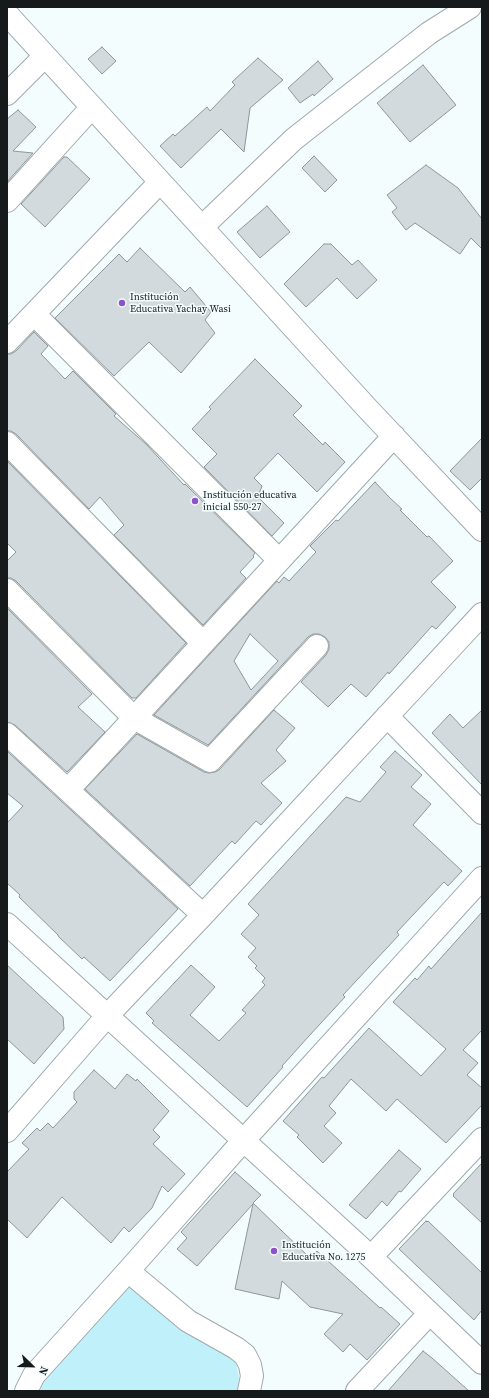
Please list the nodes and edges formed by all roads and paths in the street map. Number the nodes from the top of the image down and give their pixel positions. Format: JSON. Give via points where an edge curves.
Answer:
{"nodes":[{"id":1,"x":470,"y":7,"type":"edge"},
{"id":2,"x":7,"y":14,"type":"edge"},
{"id":3,"x":45,"y":56,"type":"junction"},
{"id":4,"x":7,"y":94,"type":"edge"},
{"id":5,"x":92,"y":107,"type":"junction"},
{"id":6,"x":160,"y":182,"type":"junction"},
{"id":7,"x":7,"y":201,"type":"edge"},
{"id":8,"x":202,"y":227,"type":"junction"},
{"id":9,"x":34,"y":314,"type":"junction"},
{"id":10,"x":7,"y":342,"type":"edge"},
{"id":11,"x":394,"y":436,"type":"junction"},
{"id":12,"x":7,"y":443,"type":"edge"},
{"id":13,"x":482,"y":530,"type":"edge"},
{"id":14,"x":279,"y":560,"type":"junction"},
{"id":15,"x":7,"y":590,"type":"edge"},
{"id":16,"x":482,"y":614,"type":"edge"},
{"id":17,"x":203,"y":643,"type":"junction"},
{"id":18,"x":317,"y":646,"type":"dead end"},
{"id":19,"x":388,"y":716,"type":"junction"},
{"id":20,"x":134,"y":718,"type":"junction"},
{"id":21,"x":7,"y":734,"type":"edge"},
{"id":22,"x":68,"y":790,"type":"junction"},
{"id":23,"x":482,"y":813,"type":"edge"},
{"id":24,"x":482,"y":878,"type":"edge"},
{"id":25,"x":203,"y":915,"type":"junction"},
{"id":26,"x":7,"y":924,"type":"edge"},
{"id":27,"x":107,"y":1016,"type":"junction"},
{"id":28,"x":7,"y":1130,"type":"edge"},
{"id":29,"x":482,"y":1139,"type":"edge"},
{"id":30,"x":243,"y":1141,"type":"junction"},
{"id":31,"x":371,"y":1257,"type":"junction"},
{"id":32,"x":128,"y":1271,"type":"junction"},
{"id":33,"x":429,"y":1314,"type":"junction"},
{"id":34,"x":482,"y":1363,"type":"edge"},
{"id":35,"x":26,"y":1391,"type":"edge"},
{"id":36,"x":249,"y":1391,"type":"edge"},
{"id":37,"x":357,"y":1391,"type":"edge"}],
"edges":[{"from":1,"to":8,"type":"street","via":[[429,33],[294,139]]},
{"from":2,"to":3,"type":"street"},
{"from":3,"to":4,"type":"street"},
{"from":3,"to":5,"type":"street"},
{"from":5,"to":6,"type":"street"},
{"from":5,"to":7,"type":"street"},
{"from":6,"to":8,"type":"street"},
{"from":6,"to":9,"type":"street"},
{"from":8,"to":11,"type":"street"},
{"from":9,"to":10,"type":"street"},
{"from":9,"to":14,"type":"street"},
{"from":11,"to":13,"type":"street"},
{"from":11,"to":14,"type":"street"},
{"from":12,"to":17,"type":"street"},
{"from":14,"to":17,"type":"street"},
{"from":15,"to":20,"type":"street"},
{"from":16,"to":19,"type":"street"},
{"from":17,"to":20,"type":"street"},
{"from":18,"to":20,"type":"street","via":[[210,761]]},
{"from":19,"to":23,"type":"street"},
{"from":19,"to":25,"type":"street"},
{"from":20,"to":22,"type":"street"},
{"from":21,"to":22,"type":"street"},
{"from":22,"to":25,"type":"street"},
{"from":24,"to":30,"type":"street"},
{"from":25,"to":27,"type":"street"},
{"from":26,"to":27,"type":"street"},
{"from":27,"to":28,"type":"street"},
{"from":27,"to":30,"type":"street"},
{"from":29,"to":31,"type":"street"},
{"from":30,"to":31,"type":"street"},
{"from":30,"to":32,"type":"street"},
{"from":31,"to":33,"type":"street"},
{"from":32,"to":35,"type":"street","via":[[34,1375]]},
{"from":32,"to":36,"type":"street","via":[[188,1321],[245,1355],[252,1376]]},
{"from":33,"to":34,"type":"street"},
{"from":33,"to":37,"type":"street"}]}
